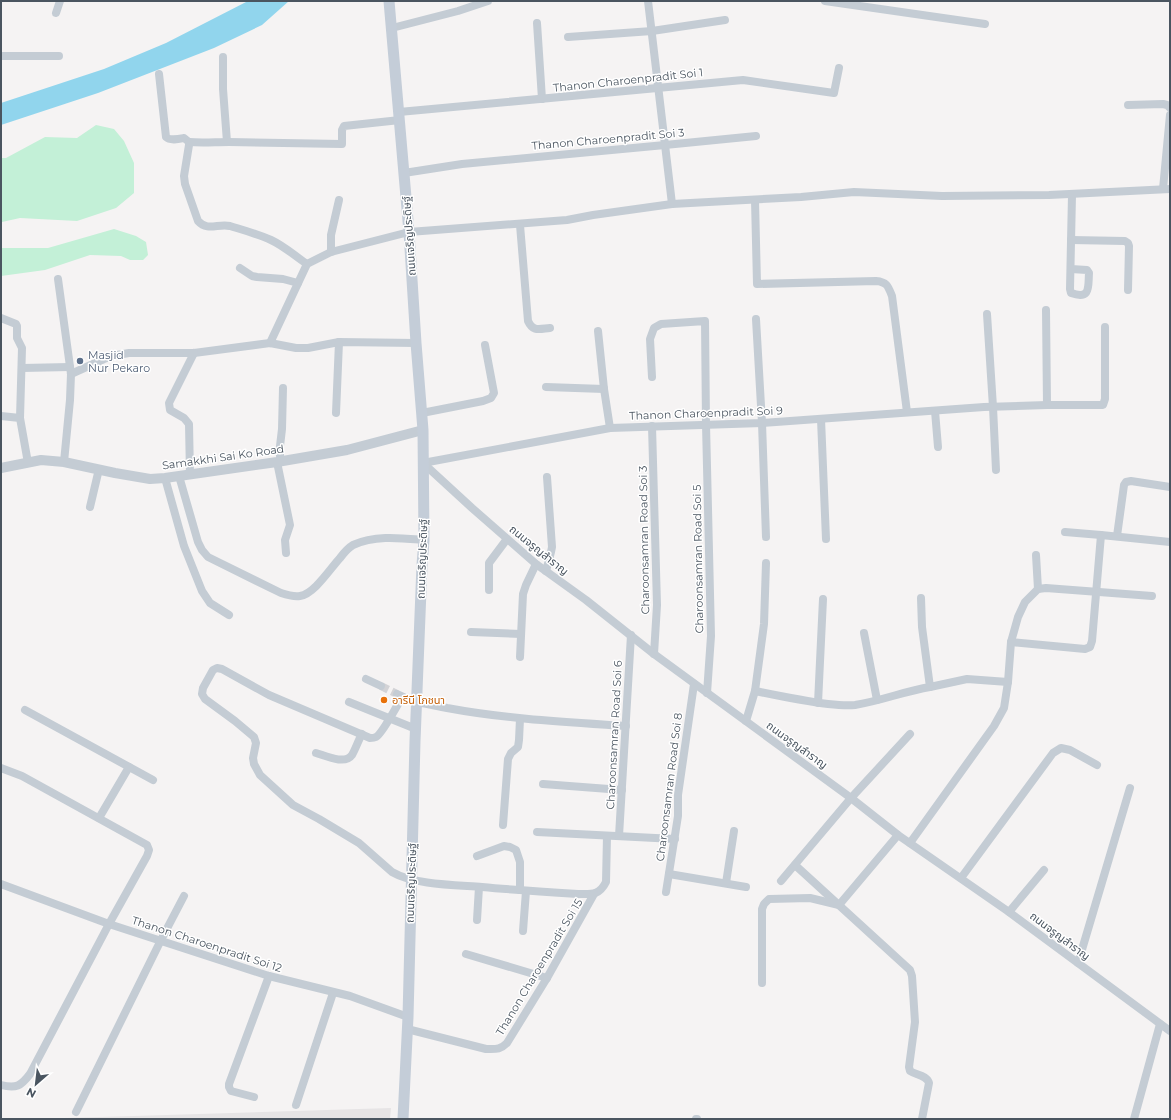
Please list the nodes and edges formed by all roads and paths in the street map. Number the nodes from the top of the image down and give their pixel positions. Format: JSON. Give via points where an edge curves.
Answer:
{"nodes":[{"id":1,"x":60,"y":1,"type":"edge"},
{"id":2,"x":389,"y":1,"type":"edge"},
{"id":3,"x":488,"y":1,"type":"edge"},
{"id":4,"x":648,"y":1,"type":"edge"},
{"id":5,"x":825,"y":1,"type":"edge"},
{"id":6,"x":56,"y":12,"type":"dead end"},
{"id":7,"x":725,"y":20,"type":"dead end"},
{"id":8,"x":537,"y":24,"type":"dead end"},
{"id":9,"x":985,"y":24,"type":"dead end"},
{"id":10,"x":392,"y":28,"type":"junction"},
{"id":11,"x":652,"y":31,"type":"junction"},
{"id":12,"x":568,"y":37,"type":"dead end"},
{"id":13,"x":1,"y":56,"type":"edge"},
{"id":14,"x":59,"y":56,"type":"dead end"},
{"id":15,"x":223,"y":57,"type":"dead end"},
{"id":16,"x":839,"y":68,"type":"dead end"},
{"id":17,"x":159,"y":74,"type":"dead end"},
{"id":18,"x":658,"y":88,"type":"junction"},
{"id":19,"x":542,"y":99,"type":"junction"},
{"id":20,"x":1128,"y":105,"type":"dead end"},
{"id":21,"x":1170,"y":108,"type":"edge"},
{"id":22,"x":1170,"y":115,"type":"edge"},
{"id":23,"x":399,"y":116,"type":"junction"},
{"id":24,"x":756,"y":136,"type":"dead end"},
{"id":25,"x":189,"y":142,"type":"junction"},
{"id":26,"x":227,"y":142,"type":"junction"},
{"id":27,"x":665,"y":145,"type":"junction"},
{"id":28,"x":404,"y":173,"type":"junction"},
{"id":29,"x":1167,"y":189,"type":"edge"},
{"id":30,"x":1072,"y":195,"type":"junction"},
{"id":31,"x":338,"y":200,"type":"dead end"},
{"id":32,"x":755,"y":200,"type":"junction"},
{"id":33,"x":672,"y":204,"type":"junction"},
{"id":34,"x":520,"y":224,"type":"junction"},
{"id":35,"x":409,"y":232,"type":"junction"},
{"id":36,"x":1071,"y":240,"type":"junction"},
{"id":37,"x":331,"y":252,"type":"junction"},
{"id":38,"x":307,"y":264,"type":"junction"},
{"id":39,"x":240,"y":268,"type":"dead end"},
{"id":40,"x":1071,"y":269,"type":"dead end"},
{"id":41,"x":58,"y":279,"type":"dead end"},
{"id":42,"x":298,"y":283,"type":"junction"},
{"id":43,"x":1128,"y":290,"type":"dead end"},
{"id":44,"x":1046,"y":310,"type":"dead end"},
{"id":45,"x":987,"y":314,"type":"dead end"},
{"id":46,"x":1,"y":318,"type":"edge"},
{"id":47,"x":756,"y":319,"type":"dead end"},
{"id":48,"x":1105,"y":327,"type":"dead end"},
{"id":49,"x":550,"y":328,"type":"dead end"},
{"id":50,"x":598,"y":331,"type":"dead end"},
{"id":51,"x":339,"y":342,"type":"junction"},
{"id":52,"x":270,"y":343,"type":"junction"},
{"id":53,"x":416,"y":343,"type":"junction"},
{"id":54,"x":485,"y":344,"type":"dead end"},
{"id":55,"x":194,"y":353,"type":"junction"},
{"id":56,"x":22,"y":368,"type":"junction"},
{"id":57,"x":70,"y":370,"type":"junction"},
{"id":58,"x":652,"y":377,"type":"dead end"},
{"id":59,"x":546,"y":387,"type":"dead end"},
{"id":60,"x":283,"y":388,"type":"dead end"},
{"id":61,"x":604,"y":389,"type":"junction"},
{"id":62,"x":1047,"y":404,"type":"junction"},
{"id":63,"x":993,"y":407,"type":"junction"},
{"id":64,"x":935,"y":411,"type":"junction"},
{"id":65,"x":907,"y":412,"type":"junction"},
{"id":66,"x":336,"y":413,"type":"dead end"},
{"id":67,"x":422,"y":413,"type":"junction"},
{"id":68,"x":1,"y":416,"type":"edge"},
{"id":69,"x":20,"y":418,"type":"junction"},
{"id":70,"x":821,"y":419,"type":"junction"},
{"id":71,"x":762,"y":423,"type":"junction"},
{"id":72,"x":706,"y":424,"type":"junction"},
{"id":73,"x":652,"y":426,"type":"junction"},
{"id":74,"x":610,"y":428,"type":"junction"},
{"id":75,"x":423,"y":430,"type":"junction"},
{"id":76,"x":938,"y":446,"type":"dead end"},
{"id":77,"x":64,"y":462,"type":"junction"},
{"id":78,"x":279,"y":462,"type":"junction"},
{"id":79,"x":28,"y":463,"type":"junction"},
{"id":80,"x":423,"y":463,"type":"junction"},
{"id":81,"x":1,"y":468,"type":"edge"},
{"id":82,"x":99,"y":469,"type":"junction"},
{"id":83,"x":996,"y":470,"type":"dead end"},
{"id":84,"x":184,"y":476,"type":"junction"},
{"id":85,"x":547,"y":477,"type":"dead end"},
{"id":86,"x":165,"y":478,"type":"junction"},
{"id":87,"x":1170,"y":487,"type":"edge"},
{"id":88,"x":90,"y":507,"type":"dead end"},
{"id":89,"x":1065,"y":532,"type":"dead end"},
{"id":90,"x":1101,"y":535,"type":"junction"},
{"id":91,"x":1117,"y":536,"type":"junction"},
{"id":92,"x":766,"y":537,"type":"dead end"},
{"id":93,"x":508,"y":539,"type":"junction"},
{"id":94,"x":826,"y":539,"type":"dead end"},
{"id":95,"x":424,"y":540,"type":"junction"},
{"id":96,"x":1170,"y":542,"type":"edge"},
{"id":97,"x":286,"y":553,"type":"dead end"},
{"id":98,"x":1036,"y":555,"type":"dead end"},
{"id":99,"x":766,"y":563,"type":"dead end"},
{"id":100,"x":536,"y":564,"type":"junction"},
{"id":101,"x":546,"y":571,"type":"junction"},
{"id":102,"x":1038,"y":589,"type":"junction"},
{"id":103,"x":489,"y":590,"type":"dead end"},
{"id":104,"x":1096,"y":592,"type":"junction"},
{"id":105,"x":1152,"y":596,"type":"dead end"},
{"id":106,"x":921,"y":598,"type":"dead end"},
{"id":107,"x":823,"y":599,"type":"dead end"},
{"id":108,"x":229,"y":614,"type":"dead end"},
{"id":109,"x":471,"y":632,"type":"dead end"},
{"id":110,"x":864,"y":633,"type":"dead end"},
{"id":111,"x":521,"y":634,"type":"junction"},
{"id":112,"x":631,"y":635,"type":"junction"},
{"id":113,"x":1011,"y":642,"type":"junction"},
{"id":114,"x":654,"y":654,"type":"junction"},
{"id":115,"x":520,"y":657,"type":"dead end"},
{"id":116,"x":366,"y":678,"type":"dead end"},
{"id":117,"x":1008,"y":682,"type":"junction"},
{"id":118,"x":694,"y":684,"type":"junction"},
{"id":119,"x":381,"y":686,"type":"tunnel mouth"},
{"id":120,"x":930,"y":687,"type":"junction"},
{"id":121,"x":755,"y":692,"type":"junction"},
{"id":122,"x":708,"y":693,"type":"junction"},
{"id":123,"x":877,"y":700,"type":"junction"},
{"id":124,"x":349,"y":702,"type":"dead end"},
{"id":125,"x":417,"y":703,"type":"junction"},
{"id":126,"x":818,"y":703,"type":"junction"},
{"id":127,"x":25,"y":710,"type":"dead end"},
{"id":128,"x":390,"y":718,"type":"junction"},
{"id":129,"x":520,"y":719,"type":"junction"},
{"id":130,"x":746,"y":721,"type":"junction"},
{"id":131,"x":626,"y":726,"type":"junction"},
{"id":132,"x":416,"y":728,"type":"junction"},
{"id":133,"x":362,"y":734,"type":"junction"},
{"id":134,"x":910,"y":734,"type":"dead end"},
{"id":135,"x":316,"y":753,"type":"dead end"},
{"id":136,"x":1097,"y":764,"type":"dead end"},
{"id":137,"x":1,"y":768,"type":"edge"},
{"id":138,"x":129,"y":768,"type":"junction"},
{"id":139,"x":153,"y":780,"type":"dead end"},
{"id":140,"x":543,"y":784,"type":"dead end"},
{"id":141,"x":1130,"y":788,"type":"dead end"},
{"id":142,"x":622,"y":790,"type":"junction"},
{"id":143,"x":851,"y":798,"type":"junction"},
{"id":144,"x":99,"y":818,"type":"junction"},
{"id":145,"x":503,"y":825,"type":"dead end"},
{"id":146,"x":734,"y":831,"type":"dead end"},
{"id":147,"x":537,"y":832,"type":"dead end"},
{"id":148,"x":898,"y":835,"type":"junction"},
{"id":149,"x":607,"y":836,"type":"junction"},
{"id":150,"x":619,"y":836,"type":"junction"},
{"id":151,"x":675,"y":839,"type":"junction"},
{"id":152,"x":910,"y":843,"type":"junction"},
{"id":153,"x":477,"y":856,"type":"dead end"},
{"id":154,"x":794,"y":865,"type":"junction"},
{"id":155,"x":1044,"y":870,"type":"dead end"},
{"id":156,"x":669,"y":874,"type":"junction"},
{"id":157,"x":961,"y":878,"type":"junction"},
{"id":158,"x":412,"y":879,"type":"junction"},
{"id":159,"x":781,"y":881,"type":"dead end"},
{"id":160,"x":726,"y":883,"type":"junction"},
{"id":161,"x":1,"y":884,"type":"edge"},
{"id":162,"x":746,"y":886,"type":"dead end"},
{"id":163,"x":479,"y":887,"type":"junction"},
{"id":164,"x":523,"y":890,"type":"junction"},
{"id":165,"x":666,"y":892,"type":"dead end"},
{"id":166,"x":594,"y":894,"type":"junction"},
{"id":167,"x":184,"y":896,"type":"dead end"},
{"id":168,"x":839,"y":905,"type":"junction"},
{"id":169,"x":1010,"y":912,"type":"junction"},
{"id":170,"x":477,"y":920,"type":"dead end"},
{"id":171,"x":109,"y":924,"type":"junction"},
{"id":172,"x":523,"y":931,"type":"dead end"},
{"id":173,"x":160,"y":940,"type":"junction"},
{"id":174,"x":466,"y":954,"type":"dead end"},
{"id":175,"x":1078,"y":963,"type":"junction"},
{"id":176,"x":269,"y":976,"type":"junction"},
{"id":177,"x":547,"y":978,"type":"junction"},
{"id":178,"x":762,"y":983,"type":"dead end"},
{"id":179,"x":334,"y":993,"type":"junction"},
{"id":180,"x":408,"y":1017,"type":"junction"},
{"id":181,"x":1160,"y":1024,"type":"junction"},
{"id":182,"x":407,"y":1029,"type":"junction"},
{"id":183,"x":1170,"y":1032,"type":"edge"},
{"id":184,"x":1,"y":1085,"type":"edge"},
{"id":185,"x":254,"y":1097,"type":"dead end"},
{"id":186,"x":296,"y":1105,"type":"dead end"},
{"id":187,"x":76,"y":1112,"type":"dead end"},
{"id":188,"x":403,"y":1119,"type":"edge"},
{"id":189,"x":922,"y":1119,"type":"edge"},
{"id":190,"x":1134,"y":1119,"type":"edge"}],
"edges":[{"from":1,"to":6,"type":"street"},
{"from":2,"to":10,"type":"main road","name":"ถนนเจริญประดิษฐ์"},
{"from":3,"to":10,"type":"street"},
{"from":4,"to":11,"type":"street"},
{"from":5,"to":9,"type":"street"},
{"from":7,"to":11,"type":"street"},
{"from":8,"to":19,"type":"street"},
{"from":10,"to":23,"type":"main road","name":"ถนนเจริญประดิษฐ์"},
{"from":11,"to":12,"type":"street"},
{"from":11,"to":18,"type":"street"},
{"from":13,"to":14,"type":"street"},
{"from":15,"to":26,"type":"street"},
{"from":16,"to":18,"type":"street","name":"Thanon Charoenpradit Soi 1","via":[[834,93],[743,80]]},
{"from":17,"to":25,"type":"street","via":[[166,137],[184,138]]},
{"from":18,"to":19,"type":"street","name":"Thanon Charoenpradit Soi 1"},
{"from":18,"to":27,"type":"street"},
{"from":19,"to":23,"type":"street","name":"Thanon Charoenpradit Soi 1"},
{"from":20,"to":21,"type":"street","via":[[1163,104]]},
{"from":22,"to":29,"type":"street"},
{"from":23,"to":26,"type":"street","name":"Thanon Charoenpradit Soi 1","via":[[344,126],[342,144]]},
{"from":23,"to":28,"type":"main road","name":"ถนนเจริญประดิษฐ์"},
{"from":24,"to":27,"type":"street","name":"Thanon Charoenpradit Soi 3"},
{"from":25,"to":26,"type":"street"},
{"from":25,"to":38,"type":"street","via":[[184,176],[198,221],[207,227],[227,225],[265,237]]},
{"from":27,"to":28,"type":"street","name":"Thanon Charoenpradit Soi 3","via":[[462,164]]},
{"from":27,"to":33,"type":"street"},
{"from":28,"to":35,"type":"main road","name":"ถนนเจริญประดิษฐ์"},
{"from":29,"to":30,"type":"street"},
{"from":30,"to":32,"type":"street","via":[[942,196],[854,192]]},
{"from":30,"to":36,"type":"street"},
{"from":31,"to":37,"type":"street","via":[[331,235]]},
{"from":32,"to":33,"type":"street"},
{"from":32,"to":65,"type":"street","via":[[757,284],[876,280],[887,285],[892,296]]},
{"from":33,"to":34,"type":"street","via":[[568,220]]},
{"from":34,"to":35,"type":"street"},
{"from":34,"to":49,"type":"street","via":[[528,321],[535,329]]},
{"from":35,"to":37,"type":"street"},
{"from":35,"to":53,"type":"main road","name":"ถนนเจริญประดิษฐ์"},
{"from":36,"to":40,"type":"street"},
{"from":36,"to":43,"type":"street","via":[[1128,243]]},
{"from":37,"to":38,"type":"street"},
{"from":38,"to":42,"type":"street"},
{"from":39,"to":42,"type":"street","via":[[252,276]]},
{"from":41,"to":57,"type":"street"},
{"from":42,"to":52,"type":"street"},
{"from":44,"to":62,"type":"street"},
{"from":45,"to":63,"type":"street"},
{"from":46,"to":56,"type":"street","via":[[14,322],[17,326],[17,338],[22,348]]},
{"from":47,"to":71,"type":"street"},
{"from":48,"to":62,"type":"street","name":"Thanon Charoenpradit Soi 9","via":[[1103,405]]},
{"from":50,"to":61,"type":"street"},
{"from":51,"to":52,"type":"street","via":[[308,348]]},
{"from":51,"to":53,"type":"street"},
{"from":51,"to":66,"type":"street"},
{"from":52,"to":55,"type":"street"},
{"from":53,"to":67,"type":"main road","name":"ถนนเจริญประดิษฐ์"},
{"from":54,"to":67,"type":"street","via":[[494,393],[491,398]]},
{"from":55,"to":57,"type":"street","via":[[129,353]]},
{"from":55,"to":84,"type":"street","via":[[169,403],[170,410],[189,424]]},
{"from":56,"to":57,"type":"street"},
{"from":56,"to":69,"type":"street"},
{"from":57,"to":77,"type":"street"},
{"from":58,"to":72,"type":"street","name":"Charoonsamran Road Soi 5","via":[[650,338],[654,328],[661,324],[705,321]]},
{"from":59,"to":61,"type":"street"},
{"from":60,"to":78,"type":"street"},
{"from":61,"to":74,"type":"street"},
{"from":62,"to":63,"type":"street","name":"Thanon Charoenpradit Soi 9"},
{"from":63,"to":64,"type":"street","name":"Thanon Charoenpradit Soi 9"},
{"from":63,"to":83,"type":"street"},
{"from":64,"to":65,"type":"street","name":"Thanon Charoenpradit Soi 9"},
{"from":64,"to":76,"type":"street"},
{"from":65,"to":70,"type":"street","name":"Thanon Charoenpradit Soi 9"},
{"from":67,"to":75,"type":"main road","name":"ถนนเจริญประดิษฐ์"},
{"from":68,"to":69,"type":"street"},
{"from":69,"to":79,"type":"street"},
{"from":70,"to":71,"type":"street","name":"Thanon Charoenpradit Soi 9"},
{"from":70,"to":94,"type":"street"},
{"from":71,"to":72,"type":"street","name":"Thanon Charoenpradit Soi 9"},
{"from":71,"to":92,"type":"street"},
{"from":72,"to":73,"type":"street","name":"Thanon Charoenpradit Soi 9"},
{"from":72,"to":122,"type":"street","name":"Charoonsamran Road Soi 5","via":[[711,636]]},
{"from":73,"to":74,"type":"street","name":"Thanon Charoenpradit Soi 9"},
{"from":73,"to":114,"type":"street","name":"Charoonsamran Road Soi 3","via":[[657,606]]},
{"from":74,"to":80,"type":"street","name":"Thanon Charoenpradit Soi 9"},
{"from":75,"to":78,"type":"street","name":"Samakkhi Sai Ko Road","via":[[347,450]]},
{"from":75,"to":80,"type":"main road","name":"ถนนเจริญประดิษฐ์"},
{"from":77,"to":79,"type":"street","name":"Samakkhi Sai Ko Road","via":[[41,460]]},
{"from":77,"to":82,"type":"street","name":"Samakkhi Sai Ko Road"},
{"from":78,"to":84,"type":"street","name":"Samakkhi Sai Ko Road"},
{"from":78,"to":97,"type":"street","via":[[290,524],[284,540]]},
{"from":79,"to":81,"type":"street","name":"Samakkhi Sai Ko Road"},
{"from":80,"to":93,"type":"street","name":"ถนนจรูญสำราญ"},
{"from":80,"to":95,"type":"main road","name":"ถนนเจริญประดิษฐ์"},
{"from":82,"to":86,"type":"street","name":"Samakkhi Sai Ko Road","via":[[150,479]]},
{"from":82,"to":88,"type":"street"},
{"from":84,"to":86,"type":"street","name":"Samakkhi Sai Ko Road"},
{"from":84,"to":95,"type":"street","via":[[202,550],[208,557],[281,593],[301,596],[312,590],[342,555],[352,546],[367,540],[396,537]]},
{"from":85,"to":101,"type":"street","via":[[552,547]]},
{"from":86,"to":108,"type":"street","via":[[184,546],[202,591],[210,603]]},
{"from":87,"to":91,"type":"street","via":[[1126,482]]},
{"from":89,"to":90,"type":"street"},
{"from":90,"to":91,"type":"street"},
{"from":90,"to":104,"type":"street"},
{"from":91,"to":96,"type":"street"},
{"from":93,"to":100,"type":"street","name":"ถนนจรูญสำราญ"},
{"from":93,"to":103,"type":"street","via":[[489,563]]},
{"from":95,"to":125,"type":"main road","name":"ถนนเจริญประดิษฐ์"},
{"from":98,"to":102,"type":"street"},
{"from":99,"to":121,"type":"street","via":[[764,624]]},
{"from":100,"to":101,"type":"street","name":"ถนนจรูญสำราญ"},
{"from":100,"to":111,"type":"street","via":[[523,594]]},
{"from":101,"to":112,"type":"street","name":"ถนนจรูญสำราญ"},
{"from":102,"to":104,"type":"street"},
{"from":102,"to":113,"type":"street","via":[[1025,602]]},
{"from":104,"to":105,"type":"street"},
{"from":104,"to":113,"type":"street","via":[[1090,647],[1085,649]]},
{"from":106,"to":120,"type":"street"},
{"from":107,"to":126,"type":"street"},
{"from":109,"to":111,"type":"street"},
{"from":110,"to":123,"type":"street"},
{"from":111,"to":115,"type":"street"},
{"from":112,"to":114,"type":"street","name":"ถนนจรูญสำราญ"},
{"from":112,"to":131,"type":"street","name":"Charoonsamran Road Soi 6"},
{"from":113,"to":117,"type":"street"},
{"from":114,"to":118,"type":"street","name":"ถนนจรูญสำราญ"},
{"from":116,"to":119,"type":"street"},
{"from":117,"to":120,"type":"street","via":[[967,679]]},
{"from":117,"to":152,"type":"street","via":[[1004,708],[994,726]]},
{"from":118,"to":122,"type":"street","name":"ถนนจรูญสำราญ"},
{"from":118,"to":151,"type":"street","name":"Charoonsamran Road Soi 8","via":[[678,795]]},
{"from":120,"to":123,"type":"street"},
{"from":121,"to":126,"type":"street"},
{"from":121,"to":130,"type":"street"},
{"from":122,"to":130,"type":"street","name":"ถนนจรูญสำราญ"},
{"from":123,"to":126,"type":"street","via":[[844,706]]},
{"from":124,"to":128,"type":"street"},
{"from":125,"to":128,"type":"street","via":[[400,696]]},
{"from":125,"to":129,"type":"street"},
{"from":125,"to":132,"type":"main road","name":"ถนนเจริญประดิษฐ์"},
{"from":127,"to":138,"type":"street"},
{"from":128,"to":132,"type":"street"},
{"from":128,"to":133,"type":"street","via":[[375,738]]},
{"from":129,"to":131,"type":"street"},
{"from":129,"to":145,"type":"street","via":[[518,747],[508,759]]},
{"from":130,"to":143,"type":"street","name":"ถนนจรูญสำราญ"},
{"from":131,"to":142,"type":"street","name":"Charoonsamran Road Soi 6"},
{"from":132,"to":158,"type":"main road","name":"ถนนเจริญประดิษฐ์"},
{"from":133,"to":135,"type":"street","via":[[347,759],[341,760]]},
{"from":133,"to":158,"type":"street","via":[[269,695],[222,669],[213,670],[203,688],[202,694],[205,699],[254,737],[256,743],[252,758],[260,775],[293,805],[359,843],[392,872]]},
{"from":134,"to":143,"type":"street"},
{"from":136,"to":157,"type":"street","via":[[1070,750],[1061,748],[1053,753]]},
{"from":137,"to":144,"type":"street","via":[[22,776]]},
{"from":138,"to":139,"type":"street"},
{"from":138,"to":144,"type":"street"},
{"from":140,"to":142,"type":"street"},
{"from":141,"to":175,"type":"street"},
{"from":142,"to":150,"type":"street","name":"Charoonsamran Road Soi 6"},
{"from":143,"to":148,"type":"street","name":"ถนนจรูญสำราญ"},
{"from":143,"to":154,"type":"street"},
{"from":144,"to":171,"type":"street","via":[[147,845],[149,850]]},
{"from":146,"to":160,"type":"street"},
{"from":147,"to":149,"type":"street"},
{"from":148,"to":152,"type":"street","name":"ถนนจรูญสำราญ"},
{"from":148,"to":168,"type":"street"},
{"from":149,"to":150,"type":"street"},
{"from":149,"to":166,"type":"street","name":"Thanon Charoenpradit Soi 15","via":[[606,882],[603,888]]},
{"from":150,"to":151,"type":"street"},
{"from":151,"to":156,"type":"street","name":"Charoonsamran Road Soi 8"},
{"from":152,"to":157,"type":"street","name":"ถนนจรูญสำราญ"},
{"from":153,"to":164,"type":"street","via":[[504,846],[516,850]]},
{"from":154,"to":159,"type":"street"},
{"from":154,"to":168,"type":"street"},
{"from":155,"to":169,"type":"street"},
{"from":156,"to":160,"type":"street"},
{"from":156,"to":165,"type":"street","name":"Charoonsamran Road Soi 8"},
{"from":157,"to":169,"type":"street","name":"ถนนจรูญสำราญ"},
{"from":158,"to":163,"type":"street"},
{"from":158,"to":180,"type":"main road","name":"ถนนเจริญประดิษฐ์"},
{"from":160,"to":162,"type":"street"},
{"from":161,"to":171,"type":"street","name":"Thanon Charoenpradit Soi 12"},
{"from":163,"to":164,"type":"street"},
{"from":163,"to":170,"type":"street"},
{"from":164,"to":166,"type":"street"},
{"from":164,"to":172,"type":"street"},
{"from":166,"to":177,"type":"street","name":"Thanon Charoenpradit Soi 15"},
{"from":167,"to":173,"type":"street"},
{"from":168,"to":178,"type":"street","via":[[810,898],[770,899],[764,904]]},
{"from":168,"to":189,"type":"street","via":[[910,970],[915,1022],[909,1067],[910,1071],[928,1079],[929,1082]]},
{"from":169,"to":175,"type":"street","name":"ถนนจรูญสำราญ"},
{"from":171,"to":173,"type":"street","name":"Thanon Charoenpradit Soi 12"},
{"from":171,"to":184,"type":"street","via":[[24,1083],[12,1087]]},
{"from":173,"to":176,"type":"street","name":"Thanon Charoenpradit Soi 12"},
{"from":173,"to":187,"type":"street"},
{"from":174,"to":177,"type":"street"},
{"from":175,"to":181,"type":"street","name":"ถนนจรูญสำราญ"},
{"from":176,"to":179,"type":"street","name":"Thanon Charoenpradit Soi 12"},
{"from":176,"to":185,"type":"street","via":[[229,1084],[231,1091]]},
{"from":177,"to":182,"type":"street","name":"Thanon Charoenpradit Soi 15","via":[[502,1048],[486,1049]]},
{"from":179,"to":180,"type":"street","name":"Thanon Charoenpradit Soi 12","via":[[350,996]]},
{"from":179,"to":186,"type":"street"},
{"from":180,"to":182,"type":"main road","name":"ถนนเจริญประดิษฐ์"},
{"from":181,"to":183,"type":"street","name":"ถนนจรูญสำราญ"},
{"from":181,"to":190,"type":"street"},
{"from":182,"to":188,"type":"main road","name":"ถนนเจริญประดิษฐ์"}]}
